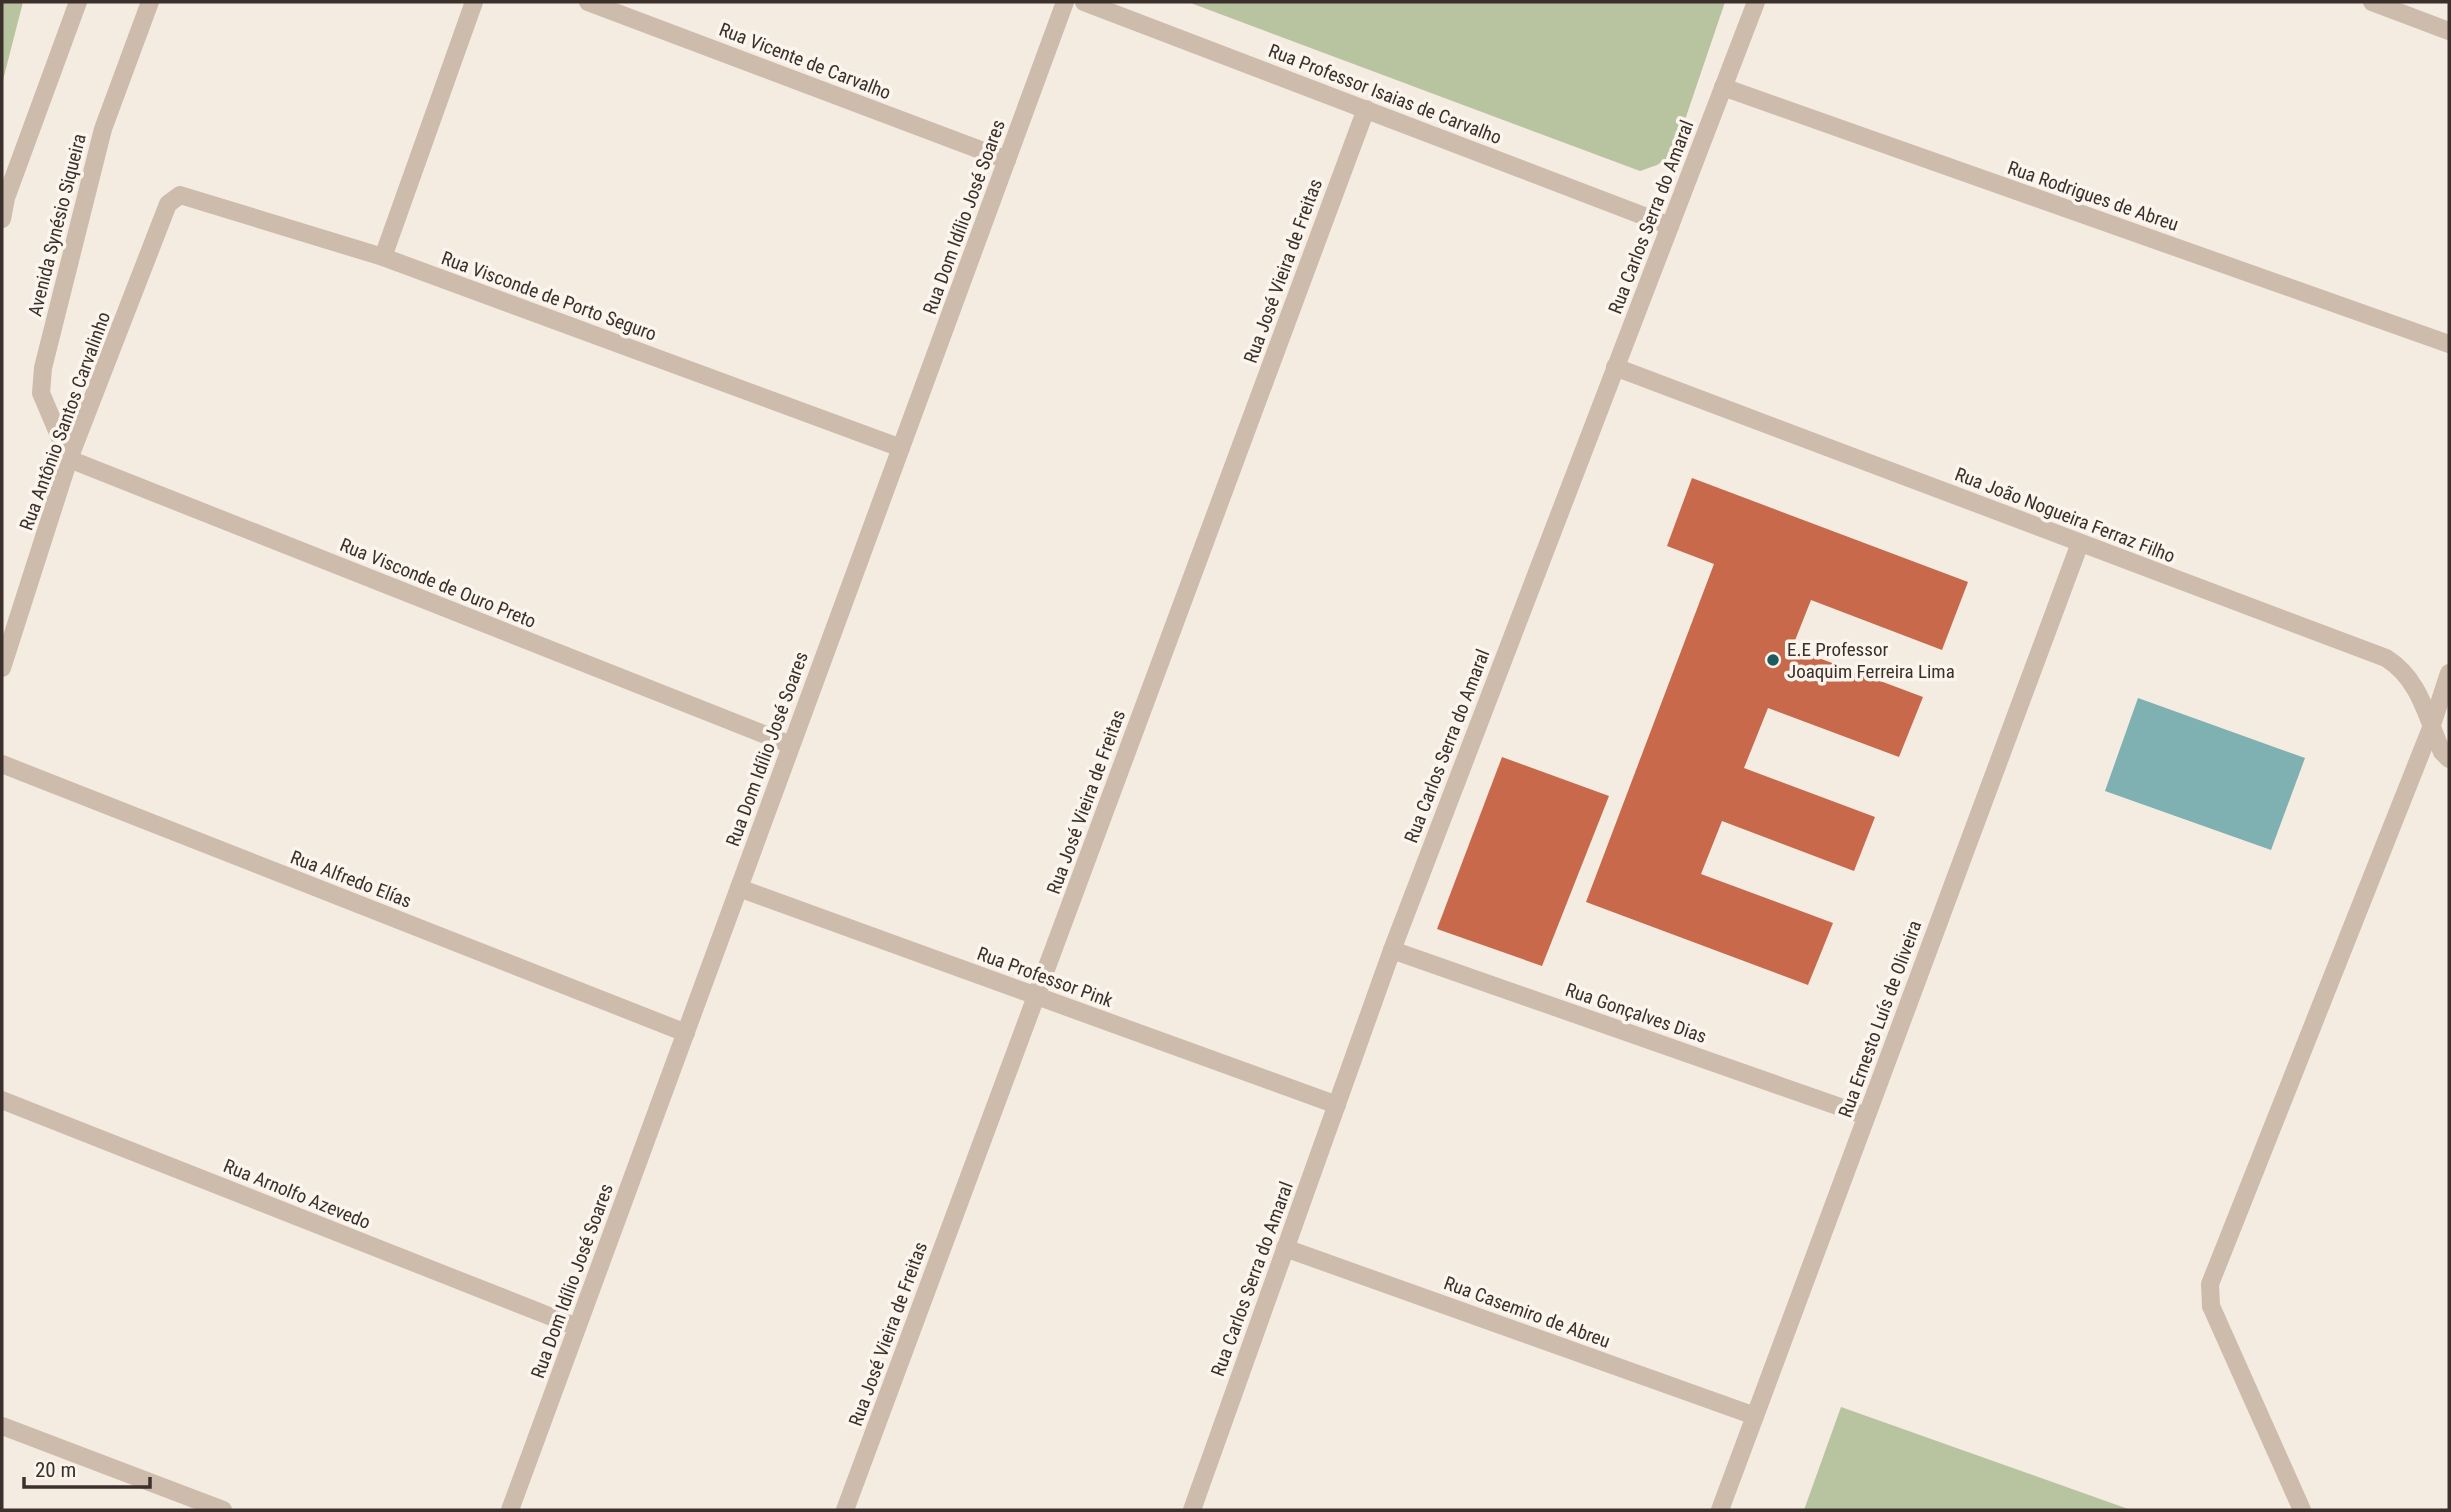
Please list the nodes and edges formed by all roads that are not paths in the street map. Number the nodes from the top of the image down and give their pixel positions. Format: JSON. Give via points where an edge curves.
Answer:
{"nodes":[{"id":1,"x":78,"y":2,"type":"edge"},
{"id":2,"x":150,"y":2,"type":"edge"},
{"id":3,"x":474,"y":2,"type":"edge"},
{"id":4,"x":588,"y":2,"type":"edge"},
{"id":5,"x":1065,"y":2,"type":"edge"},
{"id":6,"x":1084,"y":2,"type":"edge"},
{"id":7,"x":1756,"y":2,"type":"edge"},
{"id":8,"x":2371,"y":2,"type":"edge"},
{"id":9,"x":2449,"y":31,"type":"edge"},
{"id":10,"x":1723,"y":87,"type":"junction"},
{"id":11,"x":1366,"y":109,"type":"junction"},
{"id":12,"x":1007,"y":160,"type":"junction"},
{"id":13,"x":180,"y":195,"type":"joint"},
{"id":14,"x":2,"y":219,"type":"edge"},
{"id":15,"x":1670,"y":226,"type":"junction"},
{"id":16,"x":383,"y":257,"type":"junction"},
{"id":17,"x":2449,"y":344,"type":"edge"},
{"id":18,"x":1615,"y":367,"type":"junction"},
{"id":19,"x":901,"y":448,"type":"junction"},
{"id":20,"x":69,"y":459,"type":"junction"},
{"id":21,"x":2080,"y":542,"type":"junction"},
{"id":22,"x":2,"y":668,"type":"edge"},
{"id":23,"x":2449,"y":673,"type":"edge"},
{"id":24,"x":2431,"y":727,"type":"junction"},
{"id":25,"x":791,"y":745,"type":"junction"},
{"id":26,"x":2449,"y":759,"type":"edge"},
{"id":27,"x":2,"y":764,"type":"edge"},
{"id":28,"x":738,"y":888,"type":"junction"},
{"id":29,"x":1392,"y":950,"type":"junction"},
{"id":30,"x":1036,"y":996,"type":"junction"},
{"id":31,"x":686,"y":1033,"type":"junction"},
{"id":32,"x":2,"y":1100,"type":"edge"},
{"id":33,"x":1336,"y":1105,"type":"junction"},
{"id":34,"x":1866,"y":1116,"type":"junction"},
{"id":35,"x":1285,"y":1248,"type":"junction"},
{"id":36,"x":577,"y":1327,"type":"junction"},
{"id":37,"x":1755,"y":1416,"type":"junction"},
{"id":38,"x":2,"y":1426,"type":"edge"},
{"id":39,"x":223,"y":1510,"type":"edge"},
{"id":40,"x":510,"y":1510,"type":"edge"},
{"id":41,"x":845,"y":1510,"type":"edge"},
{"id":42,"x":1192,"y":1510,"type":"edge"},
{"id":43,"x":1720,"y":1510,"type":"edge"},
{"id":44,"x":2302,"y":1510,"type":"edge"}],
"edges":[{"from":1,"to":14,"type":"street"},
{"from":2,"to":20,"type":"street","name":"Avenida Synésio Siqueira","via":[[103,130],[43,368],[41,393]]},
{"from":3,"to":16,"type":"street"},
{"from":4,"to":12,"type":"street","name":"Rua Vicente de Carvalho"},
{"from":5,"to":12,"type":"street","name":"Rua Dom Idílio José Soares"},
{"from":6,"to":11,"type":"street","name":"Rua Professor Isaias de Carvalho"},
{"from":7,"to":10,"type":"street","name":"Rua Carlos Serra do Amaral"},
{"from":8,"to":9,"type":"street"},
{"from":10,"to":15,"type":"street","name":"Rua Carlos Serra do Amaral"},
{"from":10,"to":17,"type":"street","name":"Rua Rodrigues de Abreu"},
{"from":11,"to":15,"type":"street","name":"Rua Professor Isaias de Carvalho"},
{"from":11,"to":30,"type":"street","name":"Rua José Vieira de Freitas"},
{"from":12,"to":19,"type":"street","name":"Rua Dom Idílio José Soares"},
{"from":13,"to":16,"type":"street","name":"Rua Visconde de Porto Seguro"},
{"from":13,"to":20,"type":"street","name":"Rua Antônio Santos Carvalinho","via":[[168,204]]},
{"from":15,"to":18,"type":"street","name":"Rua Carlos Serra do Amaral"},
{"from":16,"to":19,"type":"street","name":"Rua Visconde de Porto Seguro"},
{"from":18,"to":21,"type":"street","name":"Rua João Nogueira Ferraz Filho"},
{"from":18,"to":29,"type":"street","name":"Rua Carlos Serra do Amaral"},
{"from":19,"to":25,"type":"street","name":"Rua Dom Idílio José Soares"},
{"from":20,"to":22,"type":"street","name":"Rua Antônio Santos Carvalinho"},
{"from":20,"to":25,"type":"street","name":"Rua Visconde de Ouro Preto"},
{"from":21,"to":24,"type":"street","name":"Rua João Nogueira Ferraz Filho","via":[[2386,659],[2402,668],[2415,685]]},
{"from":21,"to":34,"type":"street","name":"Rua Ernesto Luís de Oliveira"},
{"from":23,"to":24,"type":"street"},
{"from":24,"to":26,"type":"street","name":"Rua João Nogueira Ferraz Filho"},
{"from":24,"to":44,"type":"street","via":[[2210,1284],[2211,1306]]},
{"from":25,"to":28,"type":"street","name":"Rua Dom Idílio José Soares"},
{"from":27,"to":31,"type":"street","name":"Rua Alfredo Elías"},
{"from":28,"to":30,"type":"street","name":"Rua Professor Pink"},
{"from":28,"to":31,"type":"street","name":"Rua Dom Idílio José Soares"},
{"from":29,"to":33,"type":"street","name":"Rua Carlos Serra do Amaral"},
{"from":29,"to":34,"type":"street","name":"Rua Gonçalves Dias"},
{"from":30,"to":33,"type":"street","name":"Rua Professor Pink"},
{"from":30,"to":41,"type":"street","name":"Rua José Vieira de Freitas"},
{"from":31,"to":36,"type":"street","name":"Rua Dom Idílio José Soares"},
{"from":32,"to":36,"type":"street","name":"Rua Arnolfo Azevedo"},
{"from":33,"to":35,"type":"street","name":"Rua Carlos Serra do Amaral"},
{"from":34,"to":37,"type":"street","name":"Rua Ernesto Luís de Oliveira"},
{"from":35,"to":37,"type":"street","name":"Rua Casemiro de Abreu"},
{"from":35,"to":42,"type":"street","name":"Rua Carlos Serra do Amaral"},
{"from":36,"to":40,"type":"street","name":"Rua Dom Idílio José Soares"},
{"from":37,"to":43,"type":"street","name":"Rua Ernesto Luís de Oliveira"},
{"from":38,"to":39,"type":"street"}]}
